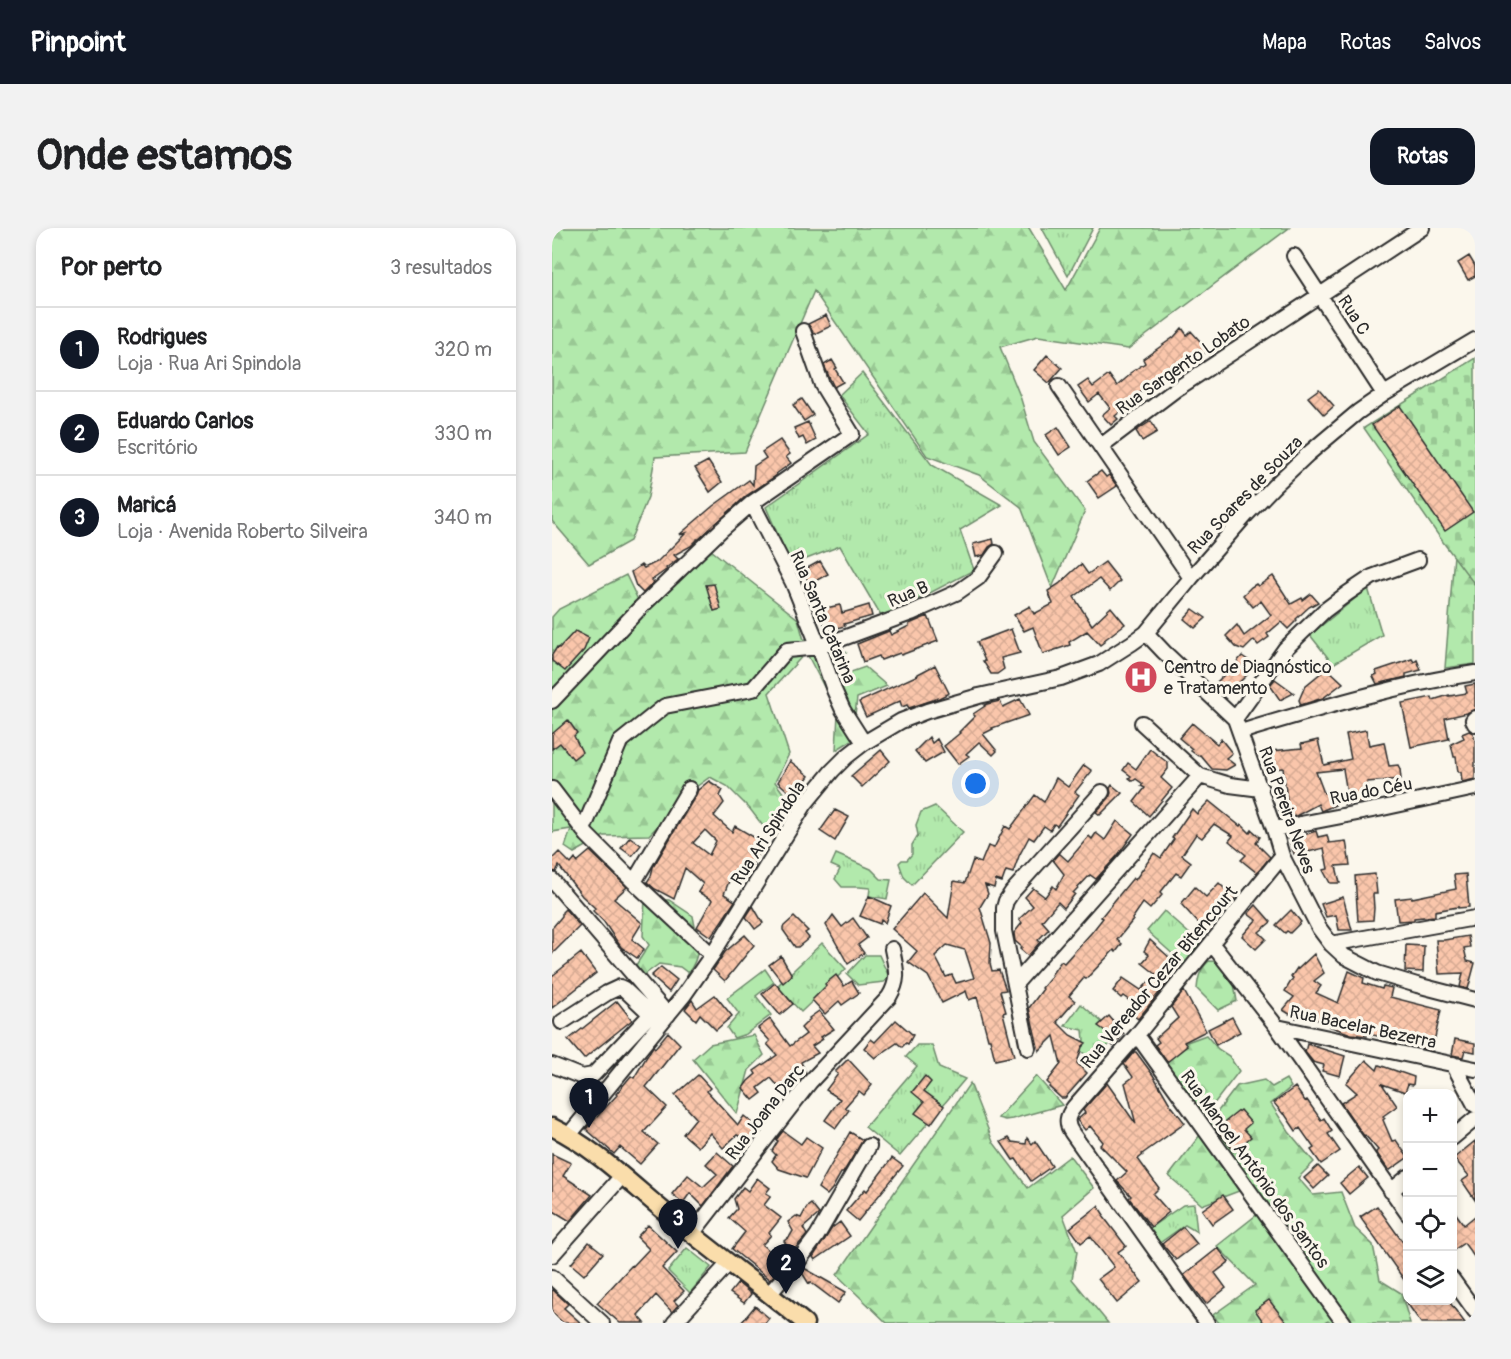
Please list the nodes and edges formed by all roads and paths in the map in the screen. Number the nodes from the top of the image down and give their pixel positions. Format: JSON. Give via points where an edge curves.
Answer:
{"nodes":[{"id":1,"x":1422,"y":228,"type":"edge"},
{"id":2,"x":1294,"y":256,"type":"dead end"},
{"id":3,"x":1319,"y":295,"type":"junction"},
{"id":4,"x":803,"y":331,"type":"dead end"},
{"id":5,"x":1475,"y":340,"type":"edge"},
{"id":6,"x":1059,"y":386,"type":"dead end"},
{"id":7,"x":1384,"y":394,"type":"junction"},
{"id":8,"x":1101,"y":446,"type":"junction"},
{"id":9,"x":752,"y":503,"type":"junction"},
{"id":10,"x":996,"y":553,"type":"dead end"},
{"id":11,"x":1418,"y":560,"type":"dead end"},
{"id":12,"x":1191,"y":578,"type":"junction"},
{"id":13,"x":1146,"y":633,"type":"junction"},
{"id":14,"x":819,"y":647,"type":"junction"},
{"id":15,"x":1475,"y":673,"type":"edge"},
{"id":16,"x":552,"y":700,"type":"edge"},
{"id":17,"x":1475,"y":718,"type":"edge"},
{"id":18,"x":1235,"y":719,"type":"junction"},
{"id":19,"x":1142,"y":723,"type":"dead end"},
{"id":20,"x":1475,"y":724,"type":"edge"},
{"id":21,"x":1240,"y":732,"type":"junction"},
{"id":22,"x":864,"y":743,"type":"junction"},
{"id":23,"x":1200,"y":776,"type":"junction"},
{"id":24,"x":1475,"y":788,"type":"edge"},
{"id":25,"x":552,"y":789,"type":"edge"},
{"id":26,"x":689,"y":789,"type":"dead end"},
{"id":27,"x":1260,"y":789,"type":"junction"},
{"id":28,"x":1102,"y":792,"type":"dead end"},
{"id":29,"x":1274,"y":829,"type":"junction"},
{"id":30,"x":583,"y":830,"type":"junction"},
{"id":31,"x":1282,"y":856,"type":"junction"},
{"id":32,"x":552,"y":880,"type":"edge"},
{"id":33,"x":634,"y":882,"type":"junction"},
{"id":34,"x":1475,"y":918,"type":"edge"},
{"id":35,"x":1212,"y":944,"type":"junction"},
{"id":36,"x":1331,"y":944,"type":"junction"},
{"id":37,"x":892,"y":949,"type":"dead end"},
{"id":38,"x":712,"y":955,"type":"junction"},
{"id":39,"x":1016,"y":983,"type":"junction"},
{"id":40,"x":1475,"y":1000,"type":"edge"},
{"id":41,"x":660,"y":1018,"type":"junction"},
{"id":42,"x":562,"y":1022,"type":"dead end"},
{"id":43,"x":1277,"y":1027,"type":"junction"},
{"id":44,"x":1137,"y":1035,"type":"junction"},
{"id":45,"x":1028,"y":1048,"type":"dead end"},
{"id":46,"x":1453,"y":1064,"type":"junction"},
{"id":47,"x":552,"y":1065,"type":"edge"},
{"id":48,"x":1475,"y":1070,"type":"edge"},
{"id":49,"x":1475,"y":1105,"type":"edge"},
{"id":50,"x":1475,"y":1119,"type":"edge"},
{"id":51,"x":552,"y":1126,"type":"edge"},
{"id":52,"x":1457,"y":1134,"type":"edge"},
{"id":53,"x":569,"y":1135,"type":"junction"},
{"id":54,"x":869,"y":1146,"type":"dead end"},
{"id":55,"x":622,"y":1176,"type":"junction"},
{"id":56,"x":1403,"y":1180,"type":"edge"},
{"id":57,"x":1391,"y":1191,"type":"junction"},
{"id":58,"x":1403,"y":1208,"type":"edge"},
{"id":59,"x":692,"y":1234,"type":"junction"},
{"id":60,"x":552,"y":1255,"type":"edge"},
{"id":61,"x":729,"y":1263,"type":"junction"},
{"id":62,"x":552,"y":1277,"type":"edge"},
{"id":63,"x":1457,"y":1286,"type":"edge"},
{"id":64,"x":769,"y":1294,"type":"junction"},
{"id":65,"x":1475,"y":1311,"type":"edge"},
{"id":66,"x":602,"y":1323,"type":"edge"},
{"id":67,"x":674,"y":1323,"type":"edge"},
{"id":68,"x":805,"y":1323,"type":"edge"},
{"id":69,"x":1207,"y":1323,"type":"edge"},
{"id":70,"x":1344,"y":1323,"type":"edge"}],
"edges":[{"from":1,"to":3,"type":"street","name":"Rua Sargento Lobato"},
{"from":2,"to":3,"type":"street","name":"Rua C"},
{"from":3,"to":7,"type":"street","name":"Rua C"},
{"from":3,"to":8,"type":"street","name":"Rua Sargento Lobato","via":[[1174,390]]},
{"from":4,"to":9,"type":"street","via":[[822,385],[852,434]]},
{"from":5,"to":7,"type":"street","name":"Rua Soares de Souza"},
{"from":6,"to":8,"type":"street"},
{"from":7,"to":12,"type":"street","name":"Rua Soares de Souza","via":[[1291,470]]},
{"from":8,"to":12,"type":"street"},
{"from":9,"to":14,"type":"street","name":"Rua Santa Catarina","via":[[793,583]]},
{"from":9,"to":16,"type":"street","via":[[639,609]]},
{"from":10,"to":14,"type":"street","name":"Rua B","via":[[978,578],[958,592],[911,614]]},
{"from":11,"to":18,"type":"street","via":[[1372,577],[1324,611],[1285,649]]},
{"from":12,"to":13,"type":"street","name":"Rua Soares de Souza"},
{"from":13,"to":18,"type":"street","name":"Rua Pereira Neves"},
{"from":13,"to":22,"type":"street","name":"Rua Ari Spindola","via":[[1099,664],[1061,678],[927,711]]},
{"from":14,"to":22,"type":"street","name":"Rua Santa Catarina","via":[[843,710]]},
{"from":14,"to":30,"type":"street","name":"Rua B","via":[[787,650],[753,688],[665,706],[620,742]]},
{"from":15,"to":21,"type":"street","via":[[1342,701]]},
{"from":17,"to":20,"type":"street"},
{"from":18,"to":21,"type":"street","name":"Rua Pereira Neves"},
{"from":19,"to":23,"type":"street"},
{"from":21,"to":27,"type":"street","name":"Rua Pereira Neves"},
{"from":22,"to":38,"type":"street","name":"Rua Ari Spindola","via":[[832,771],[805,804]]},
{"from":23,"to":27,"type":"street"},
{"from":23,"to":39,"type":"street"},
{"from":24,"to":29,"type":"street","name":"Rua do Céu"},
{"from":25,"to":30,"type":"street"},
{"from":26,"to":33,"type":"street"},
{"from":27,"to":29,"type":"street","name":"Rua Pereira Neves"},
{"from":28,"to":39,"type":"street","via":[[1006,901],[1004,931]]},
{"from":29,"to":31,"type":"street","name":"Rua Pereira Neves"},
{"from":30,"to":33,"type":"street"},
{"from":31,"to":35,"type":"street","name":"Rua Vereador Cezar Bitencourt"},
{"from":31,"to":36,"type":"street","name":"Rua Pereira Neves"},
{"from":32,"to":41,"type":"street"},
{"from":33,"to":38,"type":"street"},
{"from":34,"to":36,"type":"street"},
{"from":35,"to":43,"type":"street","name":"Rua Bacelar Bezerra"},
{"from":35,"to":44,"type":"street","name":"Rua Vereador Cezar Bitencourt"},
{"from":36,"to":40,"type":"street","name":"Rua Pereira Neves","via":[[1344,956],[1377,973]]},
{"from":37,"to":59,"type":"street","name":"Rua Joana Darc","via":[[897,980],[889,997],[810,1082]]},
{"from":38,"to":41,"type":"street","name":"Rua Ari Spindola"},
{"from":39,"to":45,"type":"street"},
{"from":41,"to":42,"type":"street","via":[[620,987]]},
{"from":41,"to":47,"type":"street","via":[[593,1075],[582,1077]]},
{"from":41,"to":53,"type":"street","name":"Rua Ari Spindola"},
{"from":43,"to":46,"type":"street","name":"Rua Bacelar Bezerra"},
{"from":43,"to":57,"type":"street"},
{"from":44,"to":69,"type":"street","name":"Rua Vereador Cezar Bitencourt","via":[[1069,1113],[1068,1128]]},
{"from":44,"to":70,"type":"street","name":"Rua Manoel Antônio dos Santos"},
{"from":46,"to":48,"type":"street","name":"Rua Bacelar Bezerra"},
{"from":46,"to":49,"type":"street"},
{"from":50,"to":52,"type":"street"},
{"from":51,"to":53,"type":"main road"},
{"from":53,"to":55,"type":"main road"},
{"from":54,"to":64,"type":"street","via":[[817,1236]]},
{"from":55,"to":59,"type":"main road"},
{"from":55,"to":60,"type":"street"},
{"from":56,"to":57,"type":"street"},
{"from":57,"to":58,"type":"street"},
{"from":59,"to":61,"type":"main road"},
{"from":61,"to":64,"type":"main road"},
{"from":61,"to":67,"type":"street"},
{"from":62,"to":66,"type":"street"},
{"from":63,"to":65,"type":"street"},
{"from":64,"to":68,"type":"main road"}]}
